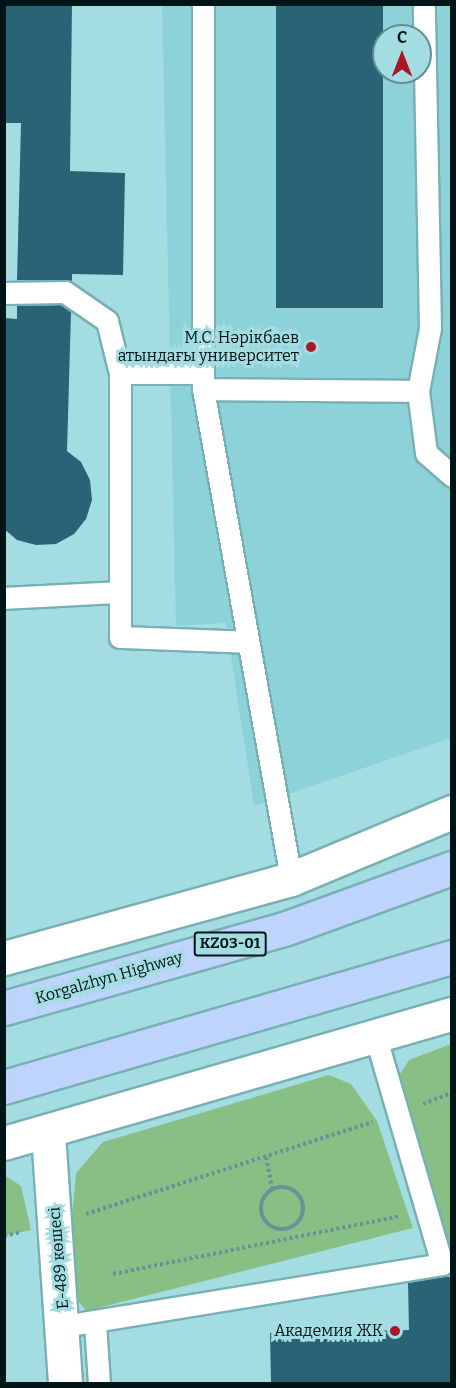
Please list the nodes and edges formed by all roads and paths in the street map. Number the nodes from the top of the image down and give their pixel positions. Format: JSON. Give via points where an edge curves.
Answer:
{"nodes":[{"id":1,"x":202,"y":4,"type":"edge"},
{"id":2,"x":424,"y":4,"type":"edge"},
{"id":3,"x":4,"y":292,"type":"edge"},
{"id":4,"x":120,"y":373,"type":"junction"},
{"id":5,"x":202,"y":381,"type":"junction"},
{"id":6,"x":418,"y":390,"type":"junction"},
{"id":7,"x":452,"y":476,"type":"edge"},
{"id":8,"x":120,"y":592,"type":"junction"},
{"id":9,"x":4,"y":598,"type":"edge"},
{"id":10,"x":248,"y":642,"type":"junction"},
{"id":11,"x":452,"y":812,"type":"edge"},
{"id":12,"x":452,"y":868,"type":"edge"},
{"id":13,"x":291,"y":879,"type":"junction"},
{"id":14,"x":452,"y":957,"type":"edge"},
{"id":15,"x":4,"y":958,"type":"edge"},
{"id":16,"x":4,"y":1008,"type":"edge"},
{"id":17,"x":452,"y":1014,"type":"edge"},
{"id":18,"x":376,"y":1038,"type":"junction"},
{"id":19,"x":4,"y":1087,"type":"edge"},
{"id":20,"x":452,"y":1093,"type":"edge"},
{"id":21,"x":396,"y":1115,"type":"junction"},
{"id":22,"x":48,"y":1132,"type":"junction"},
{"id":23,"x":4,"y":1143,"type":"edge"},
{"id":24,"x":266,"y":1157,"type":"junction"},
{"id":25,"x":272,"y":1189,"type":"junction"},
{"id":26,"x":425,"y":1210,"type":"junction"},
{"id":27,"x":56,"y":1224,"type":"junction"},
{"id":28,"x":283,"y":1230,"type":"junction"},
{"id":29,"x":4,"y":1236,"type":"edge"},
{"id":30,"x":285,"y":1239,"type":"junction"},
{"id":31,"x":447,"y":1263,"type":"edge"},
{"id":32,"x":113,"y":1274,"type":"dead end"},
{"id":33,"x":80,"y":1324,"type":"junction"},
{"id":34,"x":65,"y":1383,"type":"edge"},
{"id":35,"x":99,"y":1383,"type":"edge"}],
"edges":[{"from":1,"to":5,"type":"lane"},
{"from":2,"to":6,"type":"lane","via":[[430,328]]},
{"from":3,"to":4,"type":"lane","via":[[65,292],[107,321]]},
{"from":4,"to":5,"type":"lane"},
{"from":4,"to":8,"type":"lane"},
{"from":5,"to":6,"type":"lane"},
{"from":5,"to":10,"type":"lane"},
{"from":6,"to":7,"type":"lane","via":[[426,453]]},
{"from":8,"to":9,"type":"lane"},
{"from":8,"to":10,"type":"lane","via":[[120,637]]},
{"from":10,"to":13,"type":"lane"},
{"from":11,"to":13,"type":"street"},
{"from":12,"to":16,"type":"main road","name":"Korgalzhyn Highway","number":"KZ03-01","via":[[284,929]]},
{"from":13,"to":15,"type":"street"},
{"from":14,"to":19,"type":"main road"},
{"from":17,"to":18,"type":"street"},
{"from":18,"to":21,"type":"lane"},
{"from":18,"to":22,"type":"street"},
{"from":20,"to":21,"type":"path"},
{"from":21,"to":24,"type":"path"},
{"from":21,"to":26,"type":"lane"},
{"from":22,"to":23,"type":"street"},
{"from":22,"to":27,"type":"street","name":"Е-489 көшесі"},
{"from":24,"to":25,"type":"path"},
{"from":24,"to":27,"type":"path"},
{"from":25,"to":28,"type":"path","via":[[264,1197],[262,1214],[272,1228]]},
{"from":25,"to":28,"type":"path","via":[[284,1186],[302,1198],[302,1219]]},
{"from":26,"to":30,"type":"path"},
{"from":26,"to":31,"type":"lane"},
{"from":27,"to":29,"type":"path"},
{"from":27,"to":33,"type":"street","name":"Е-489 көшесі"},
{"from":28,"to":30,"type":"path"},
{"from":30,"to":32,"type":"path"},
{"from":31,"to":33,"type":"lane"},
{"from":33,"to":34,"type":"street","name":"Е-489 көшесі"},
{"from":33,"to":35,"type":"lane"}]}
